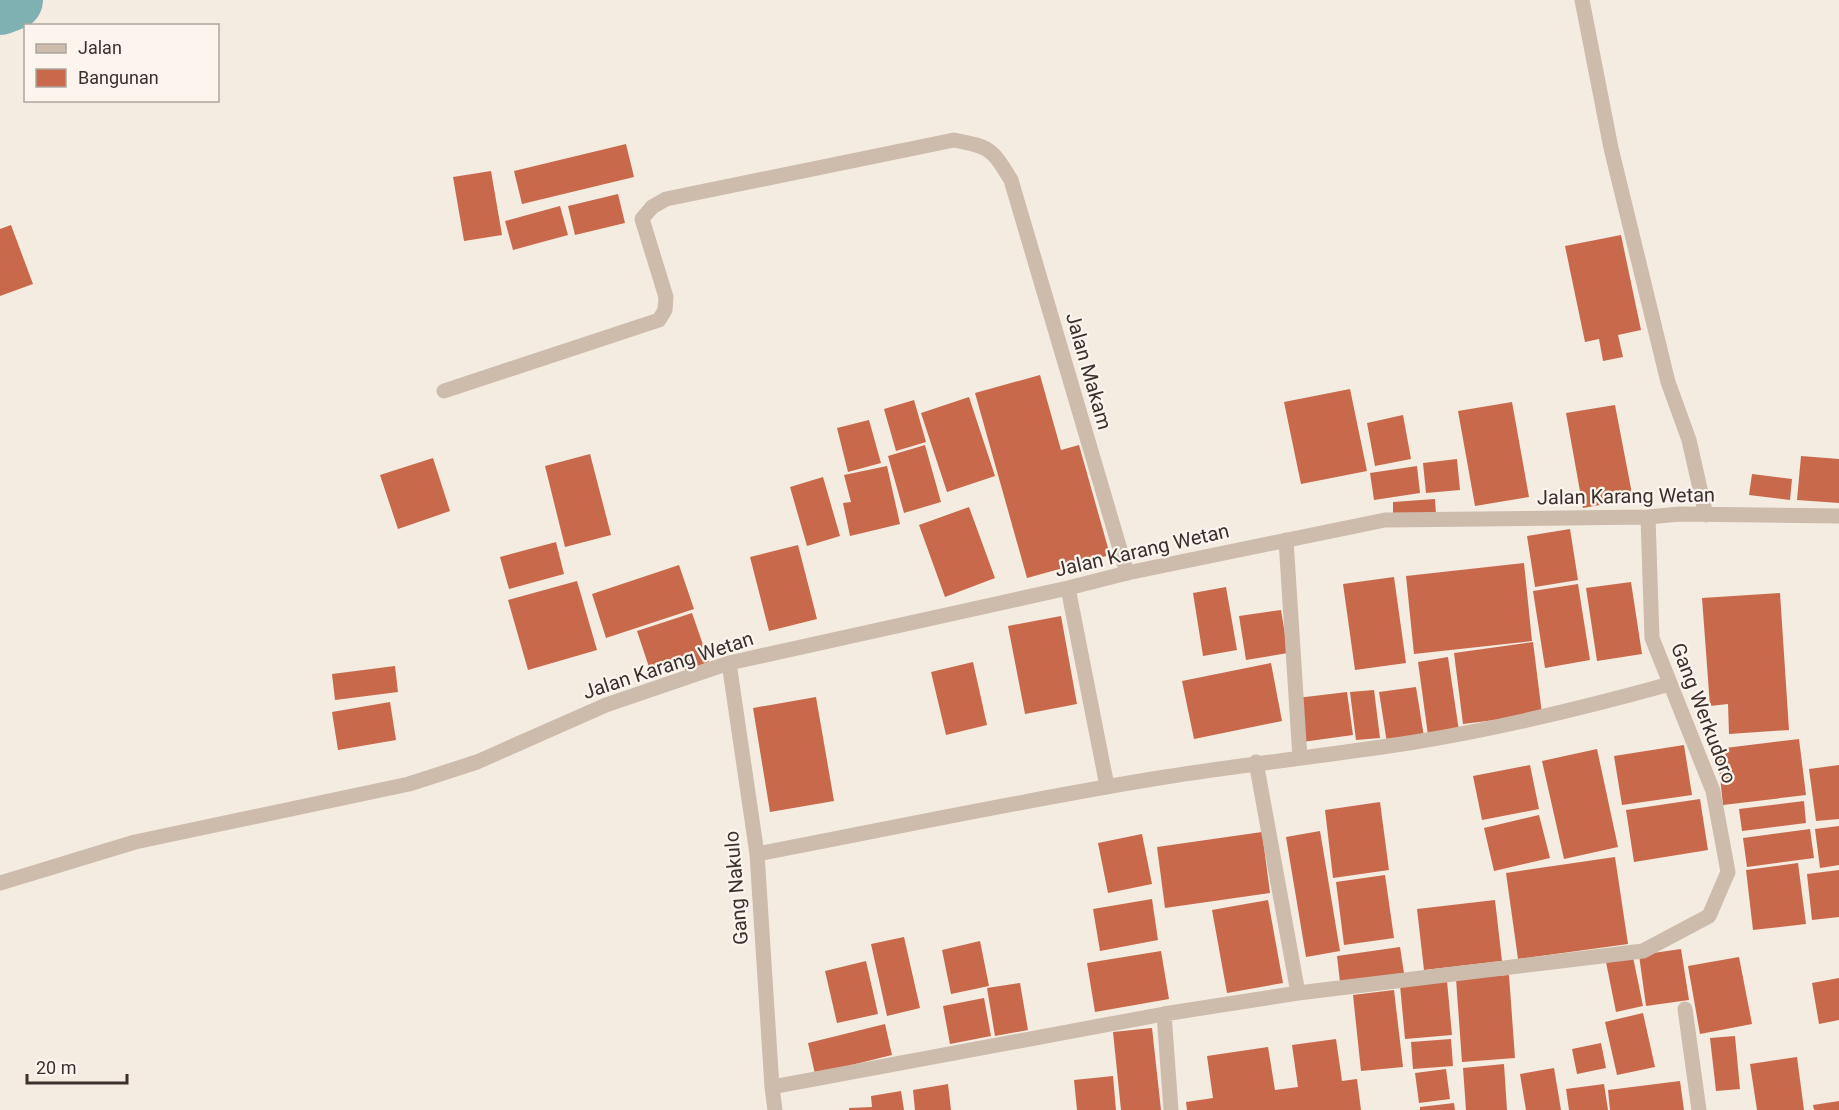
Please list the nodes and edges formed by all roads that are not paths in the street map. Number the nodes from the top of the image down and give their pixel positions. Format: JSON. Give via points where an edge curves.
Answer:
{"nodes":[{"id":1,"x":1582,"y":0,"type":"edge"},
{"id":2,"x":444,"y":391,"type":"dead end"},
{"id":3,"x":1706,"y":515,"type":"junction"},
{"id":4,"x":1839,"y":516,"type":"edge"},
{"id":5,"x":1648,"y":517,"type":"junction"},
{"id":6,"x":1286,"y":540,"type":"junction"},
{"id":7,"x":1127,"y":573,"type":"junction"},
{"id":8,"x":1068,"y":588,"type":"junction"},
{"id":9,"x":729,"y":663,"type":"junction"},
{"id":10,"x":1670,"y":684,"type":"junction"},
{"id":11,"x":1300,"y":758,"type":"junction"},
{"id":12,"x":1256,"y":762,"type":"junction"},
{"id":13,"x":1107,"y":786,"type":"junction"},
{"id":14,"x":757,"y":854,"type":"junction"},
{"id":15,"x":0,"y":883,"type":"edge"},
{"id":16,"x":1298,"y":993,"type":"junction"},
{"id":17,"x":1685,"y":1009,"type":"dead end"},
{"id":18,"x":1164,"y":1014,"type":"junction"},
{"id":19,"x":772,"y":1087,"type":"junction"},
{"id":20,"x":775,"y":1110,"type":"edge"},
{"id":21,"x":1171,"y":1110,"type":"edge"},
{"id":22,"x":1699,"y":1110,"type":"edge"}],
"edges":[{"from":1,"to":3,"type":"street","via":[[1614,160],[1668,382],[1689,440]]},
{"from":2,"to":7,"type":"street","name":"Jalan Makam","via":[[659,320],[666,297],[642,219],[666,199],[954,140],[982,146],[997,158],[1011,180]]},
{"from":3,"to":4,"type":"street","name":"Jalan Karang Wetan"},
{"from":3,"to":5,"type":"street","name":"Jalan Karang Wetan"},
{"from":5,"to":6,"type":"street","name":"Jalan Karang Wetan","via":[[1385,520]]},
{"from":5,"to":10,"type":"street","name":"Gang Werkudoro","via":[[1652,638]]},
{"from":6,"to":7,"type":"street","name":"Jalan Karang Wetan"},
{"from":6,"to":11,"type":"street"},
{"from":7,"to":8,"type":"street","name":"Jalan Karang Wetan"},
{"from":8,"to":9,"type":"street","name":"Jalan Karang Wetan"},
{"from":8,"to":13,"type":"street"},
{"from":9,"to":14,"type":"street","name":"Gang Nakulo"},
{"from":9,"to":15,"type":"street","name":"Jalan Karang Wetan","via":[[606,705],[477,762],[409,784],[135,842]]},
{"from":10,"to":11,"type":"street","via":[[1558,713],[1418,741]]},
{"from":10,"to":16,"type":"street","name":"Gang Werkudoro","via":[[1713,791],[1728,872],[1709,916],[1643,951]]},
{"from":11,"to":12,"type":"street"},
{"from":12,"to":13,"type":"street"},
{"from":12,"to":16,"type":"street"},
{"from":13,"to":14,"type":"street"},
{"from":14,"to":19,"type":"street","name":"Gang Nakulo"},
{"from":16,"to":18,"type":"street"},
{"from":17,"to":22,"type":"street"},
{"from":18,"to":19,"type":"street"},
{"from":18,"to":21,"type":"street"},
{"from":19,"to":20,"type":"street","name":"Gang Nakulo"}]}
